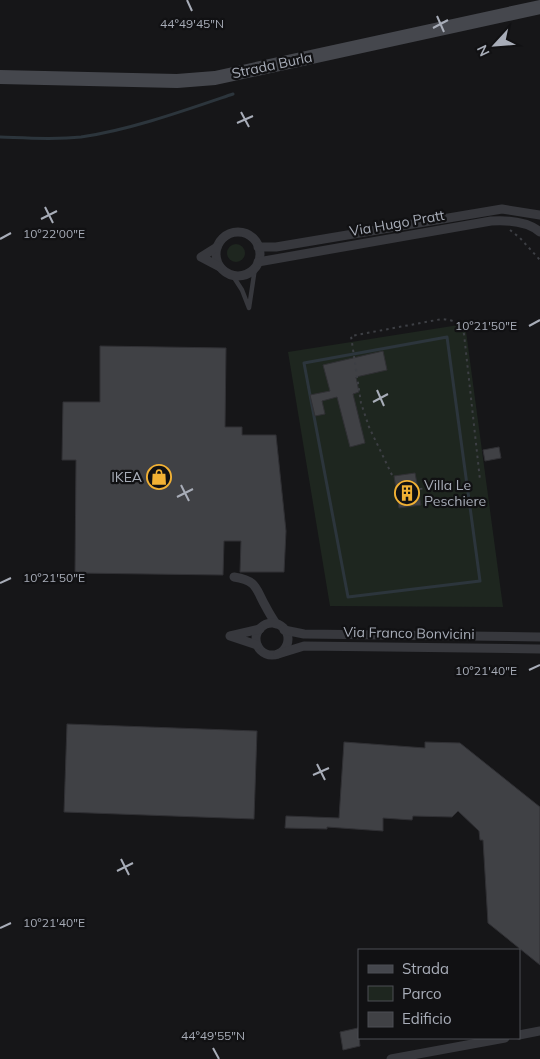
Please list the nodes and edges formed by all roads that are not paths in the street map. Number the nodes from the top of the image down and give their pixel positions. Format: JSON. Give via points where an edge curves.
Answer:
{"nodes":[{"id":1,"x":540,"y":7,"type":"edge"},
{"id":2,"x":0,"y":78,"type":"edge"},
{"id":3,"x":540,"y":215,"type":"edge"},
{"id":4,"x":540,"y":232,"type":"edge"},
{"id":5,"x":217,"y":247,"type":"junction"},
{"id":6,"x":258,"y":247,"type":"junction"},
{"id":7,"x":257,"y":265,"type":"junction"},
{"id":8,"x":220,"y":267,"type":"junction"},
{"id":9,"x":234,"y":276,"type":"junction"},
{"id":10,"x":234,"y":577,"type":"dead end"},
{"id":11,"x":266,"y":608,"type":"junction"},
{"id":12,"x":276,"y":624,"type":"junction"},
{"id":13,"x":261,"y":628,"type":"junction"},
{"id":14,"x":284,"y":630,"type":"junction"},
{"id":15,"x":540,"y":637,"type":"edge"},
{"id":16,"x":257,"y":644,"type":"junction"},
{"id":17,"x":540,"y":649,"type":"edge"},
{"id":18,"x":278,"y":654,"type":"junction"},
{"id":19,"x":540,"y":1031,"type":"edge"},
{"id":20,"x":520,"y":1035,"type":"edge"},
{"id":21,"x":500,"y":1039,"type":"edge"},
{"id":22,"x":391,"y":1059,"type":"edge"}],
"edges":[{"from":1,"to":2,"type":"main road","name":"Strada Burla","via":[[215,78],[176,81]]},
{"from":3,"to":6,"type":"street","name":"Via Hugo Pratt","via":[[502,209],[276,247]]},
{"from":4,"to":7,"type":"street","name":"Via Hugo Pratt","via":[[528,225],[491,221]]},
{"from":5,"to":6,"type":"street","via":[[226,235],[239,232],[251,237]]},
{"from":5,"to":8,"type":"street"},
{"from":5,"to":8,"type":"street","via":[[201,257]]},
{"from":6,"to":7,"type":"street"},
{"from":7,"to":9,"type":"street","via":[[246,275]]},
{"from":7,"to":9,"type":"lane","via":[[249,308]]},
{"from":8,"to":9,"type":"street"},
{"from":10,"to":11,"type":"street","via":[[252,582]]},
{"from":11,"to":12,"type":"street"},
{"from":11,"to":13,"type":"street"},
{"from":12,"to":13,"type":"street"},
{"from":12,"to":14,"type":"street","name":"Via Franco Bonvicini"},
{"from":13,"to":16,"type":"street","via":[[256,636]]},
{"from":13,"to":16,"type":"street","via":[[230,636]]},
{"from":14,"to":15,"type":"street","name":"Via Franco Bonvicini","via":[[304,634]]},
{"from":14,"to":18,"type":"street","via":[[287,643]]},
{"from":16,"to":18,"type":"street","via":[[263,653]]},
{"from":17,"to":18,"type":"street","name":"Via Franco Bonvicini","via":[[308,646]]},
{"from":19,"to":20,"type":"street"},
{"from":21,"to":22,"type":"street"}]}
